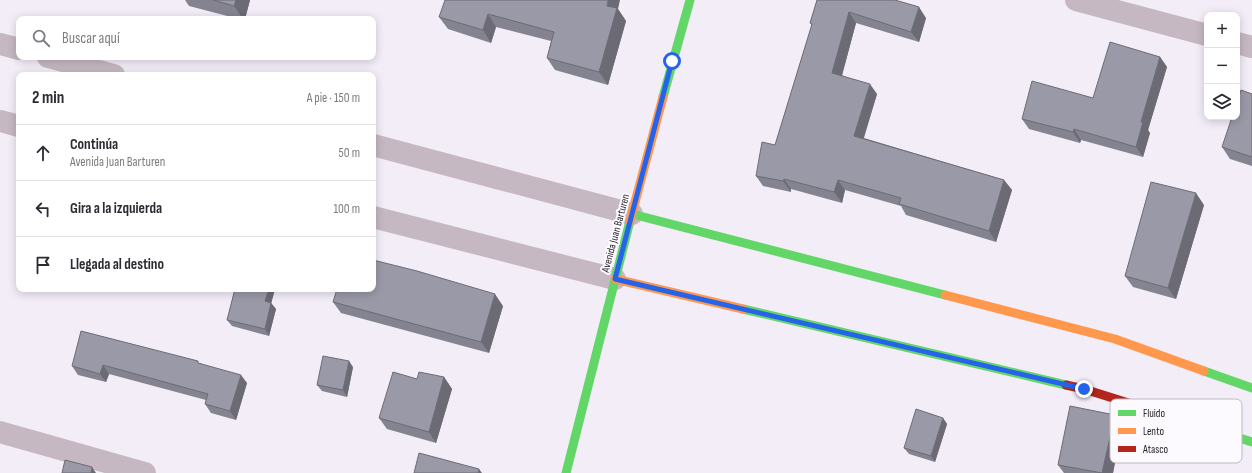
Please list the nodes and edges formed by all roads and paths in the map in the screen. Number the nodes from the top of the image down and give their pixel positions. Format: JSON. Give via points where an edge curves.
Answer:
{"nodes":[{"id":1,"x":690,"y":0,"type":"edge"},
{"id":2,"x":1076,"y":0,"type":"edge"},
{"id":3,"x":1204,"y":34,"type":"edge"},
{"id":4,"x":0,"y":44,"type":"edge"},
{"id":5,"x":1240,"y":44,"type":"edge"},
{"id":6,"x":1252,"y":47,"type":"edge"},
{"id":7,"x":16,"y":48,"type":"edge"},
{"id":8,"x":59,"y":60,"type":"edge"},
{"id":9,"x":103,"y":72,"type":"edge"},
{"id":10,"x":0,"y":121,"type":"edge"},
{"id":11,"x":16,"y":125,"type":"edge"},
{"id":12,"x":376,"y":146,"type":"edge"},
{"id":13,"x":632,"y":214,"type":"junction"},
{"id":14,"x":376,"y":218,"type":"edge"},
{"id":15,"x":615,"y":279,"type":"junction"},
{"id":16,"x":1252,"y":388,"type":"edge"},
{"id":17,"x":1116,"y":399,"type":"edge"},
{"id":18,"x":0,"y":432,"type":"edge"},
{"id":19,"x":1242,"y":439,"type":"edge"},
{"id":20,"x":1252,"y":442,"type":"edge"},
{"id":21,"x":145,"y":473,"type":"edge"},
{"id":22,"x":566,"y":473,"type":"edge"}],
"edges":[{"from":1,"to":13,"type":"street","name":"Avenida Juan Barturen"},
{"from":2,"to":3,"type":"street"},
{"from":4,"to":7,"type":"street"},
{"from":5,"to":6,"type":"street"},
{"from":8,"to":9,"type":"street"},
{"from":10,"to":11,"type":"street"},
{"from":12,"to":13,"type":"street"},
{"from":13,"to":15,"type":"street","name":"Avenida Juan Barturen"},
{"from":13,"to":16,"type":"street","via":[[1115,339]]},
{"from":14,"to":15,"type":"street"},
{"from":15,"to":17,"type":"street","via":[[1084,389]]},
{"from":15,"to":22,"type":"street","name":"Avenida Juan Barturen"},
{"from":18,"to":21,"type":"street"},
{"from":19,"to":20,"type":"street"}]}
